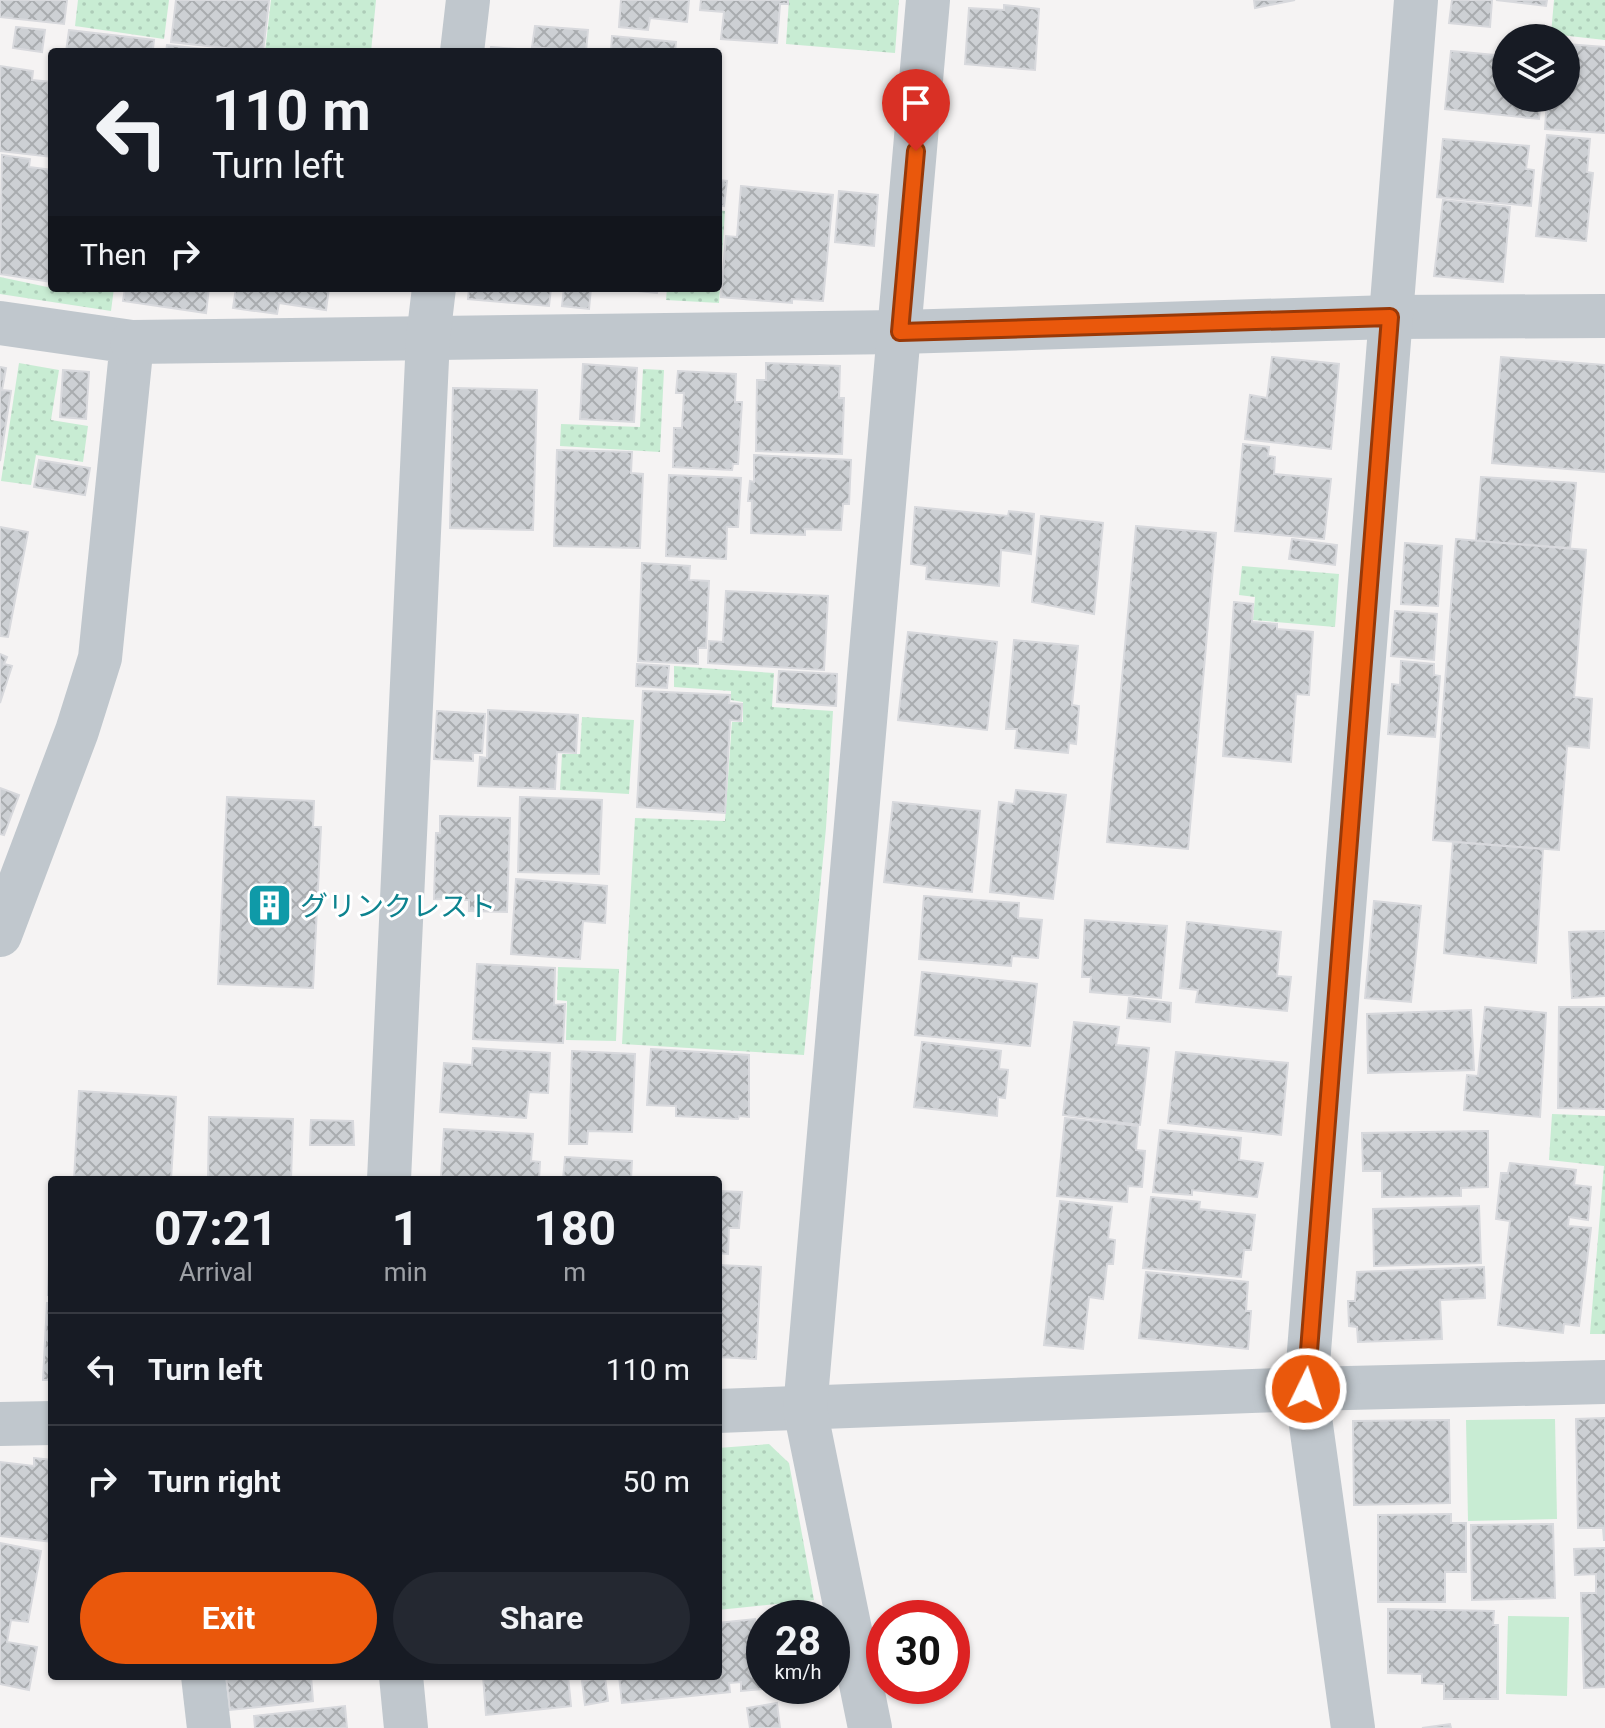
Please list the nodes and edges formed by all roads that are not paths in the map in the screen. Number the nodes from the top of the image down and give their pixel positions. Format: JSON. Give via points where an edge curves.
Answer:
{"nodes":[{"id":1,"x":468,"y":0,"type":"edge"},
{"id":2,"x":928,"y":0,"type":"edge"},
{"id":3,"x":1416,"y":0,"type":"edge"},
{"id":4,"x":462,"y":48,"type":"edge"},
{"id":5,"x":434,"y":292,"type":"edge"},
{"id":6,"x":1605,"y":316,"type":"edge"},
{"id":7,"x":1390,"y":317,"type":"junction"},
{"id":8,"x":0,"y":323,"type":"edge"},
{"id":9,"x":900,"y":332,"type":"junction"},
{"id":10,"x":428,"y":338,"type":"junction"},
{"id":11,"x":132,"y":342,"type":"junction"},
{"id":12,"x":0,"y":935,"type":"edge"},
{"id":13,"x":389,"y":1176,"type":"edge"},
{"id":14,"x":1605,"y":1382,"type":"edge"},
{"id":15,"x":1306,"y":1389,"type":"junction"},
{"id":16,"x":805,"y":1409,"type":"junction"},
{"id":17,"x":722,"y":1411,"type":"edge"},
{"id":18,"x":48,"y":1423,"type":"edge"},
{"id":19,"x":0,"y":1424,"type":"edge"},
{"id":20,"x":203,"y":1680,"type":"edge"},
{"id":21,"x":401,"y":1680,"type":"edge"},
{"id":22,"x":209,"y":1728,"type":"edge"},
{"id":23,"x":406,"y":1728,"type":"edge"},
{"id":24,"x":870,"y":1728,"type":"edge"},
{"id":25,"x":1353,"y":1728,"type":"edge"}],
"edges":[{"from":1,"to":4,"type":"street"},
{"from":2,"to":9,"type":"street"},
{"from":3,"to":7,"type":"street"},
{"from":5,"to":10,"type":"street"},
{"from":6,"to":7,"type":"street"},
{"from":7,"to":9,"type":"street"},
{"from":7,"to":15,"type":"street"},
{"from":8,"to":11,"type":"street"},
{"from":9,"to":10,"type":"street"},
{"from":9,"to":16,"type":"street"},
{"from":10,"to":11,"type":"street"},
{"from":10,"to":13,"type":"street"},
{"from":11,"to":12,"type":"street","via":[[100,658]]},
{"from":14,"to":15,"type":"street"},
{"from":15,"to":16,"type":"street"},
{"from":15,"to":25,"type":"street"},
{"from":16,"to":17,"type":"street"},
{"from":16,"to":24,"type":"street"},
{"from":18,"to":19,"type":"street"},
{"from":20,"to":22,"type":"street"},
{"from":21,"to":23,"type":"street"}]}
